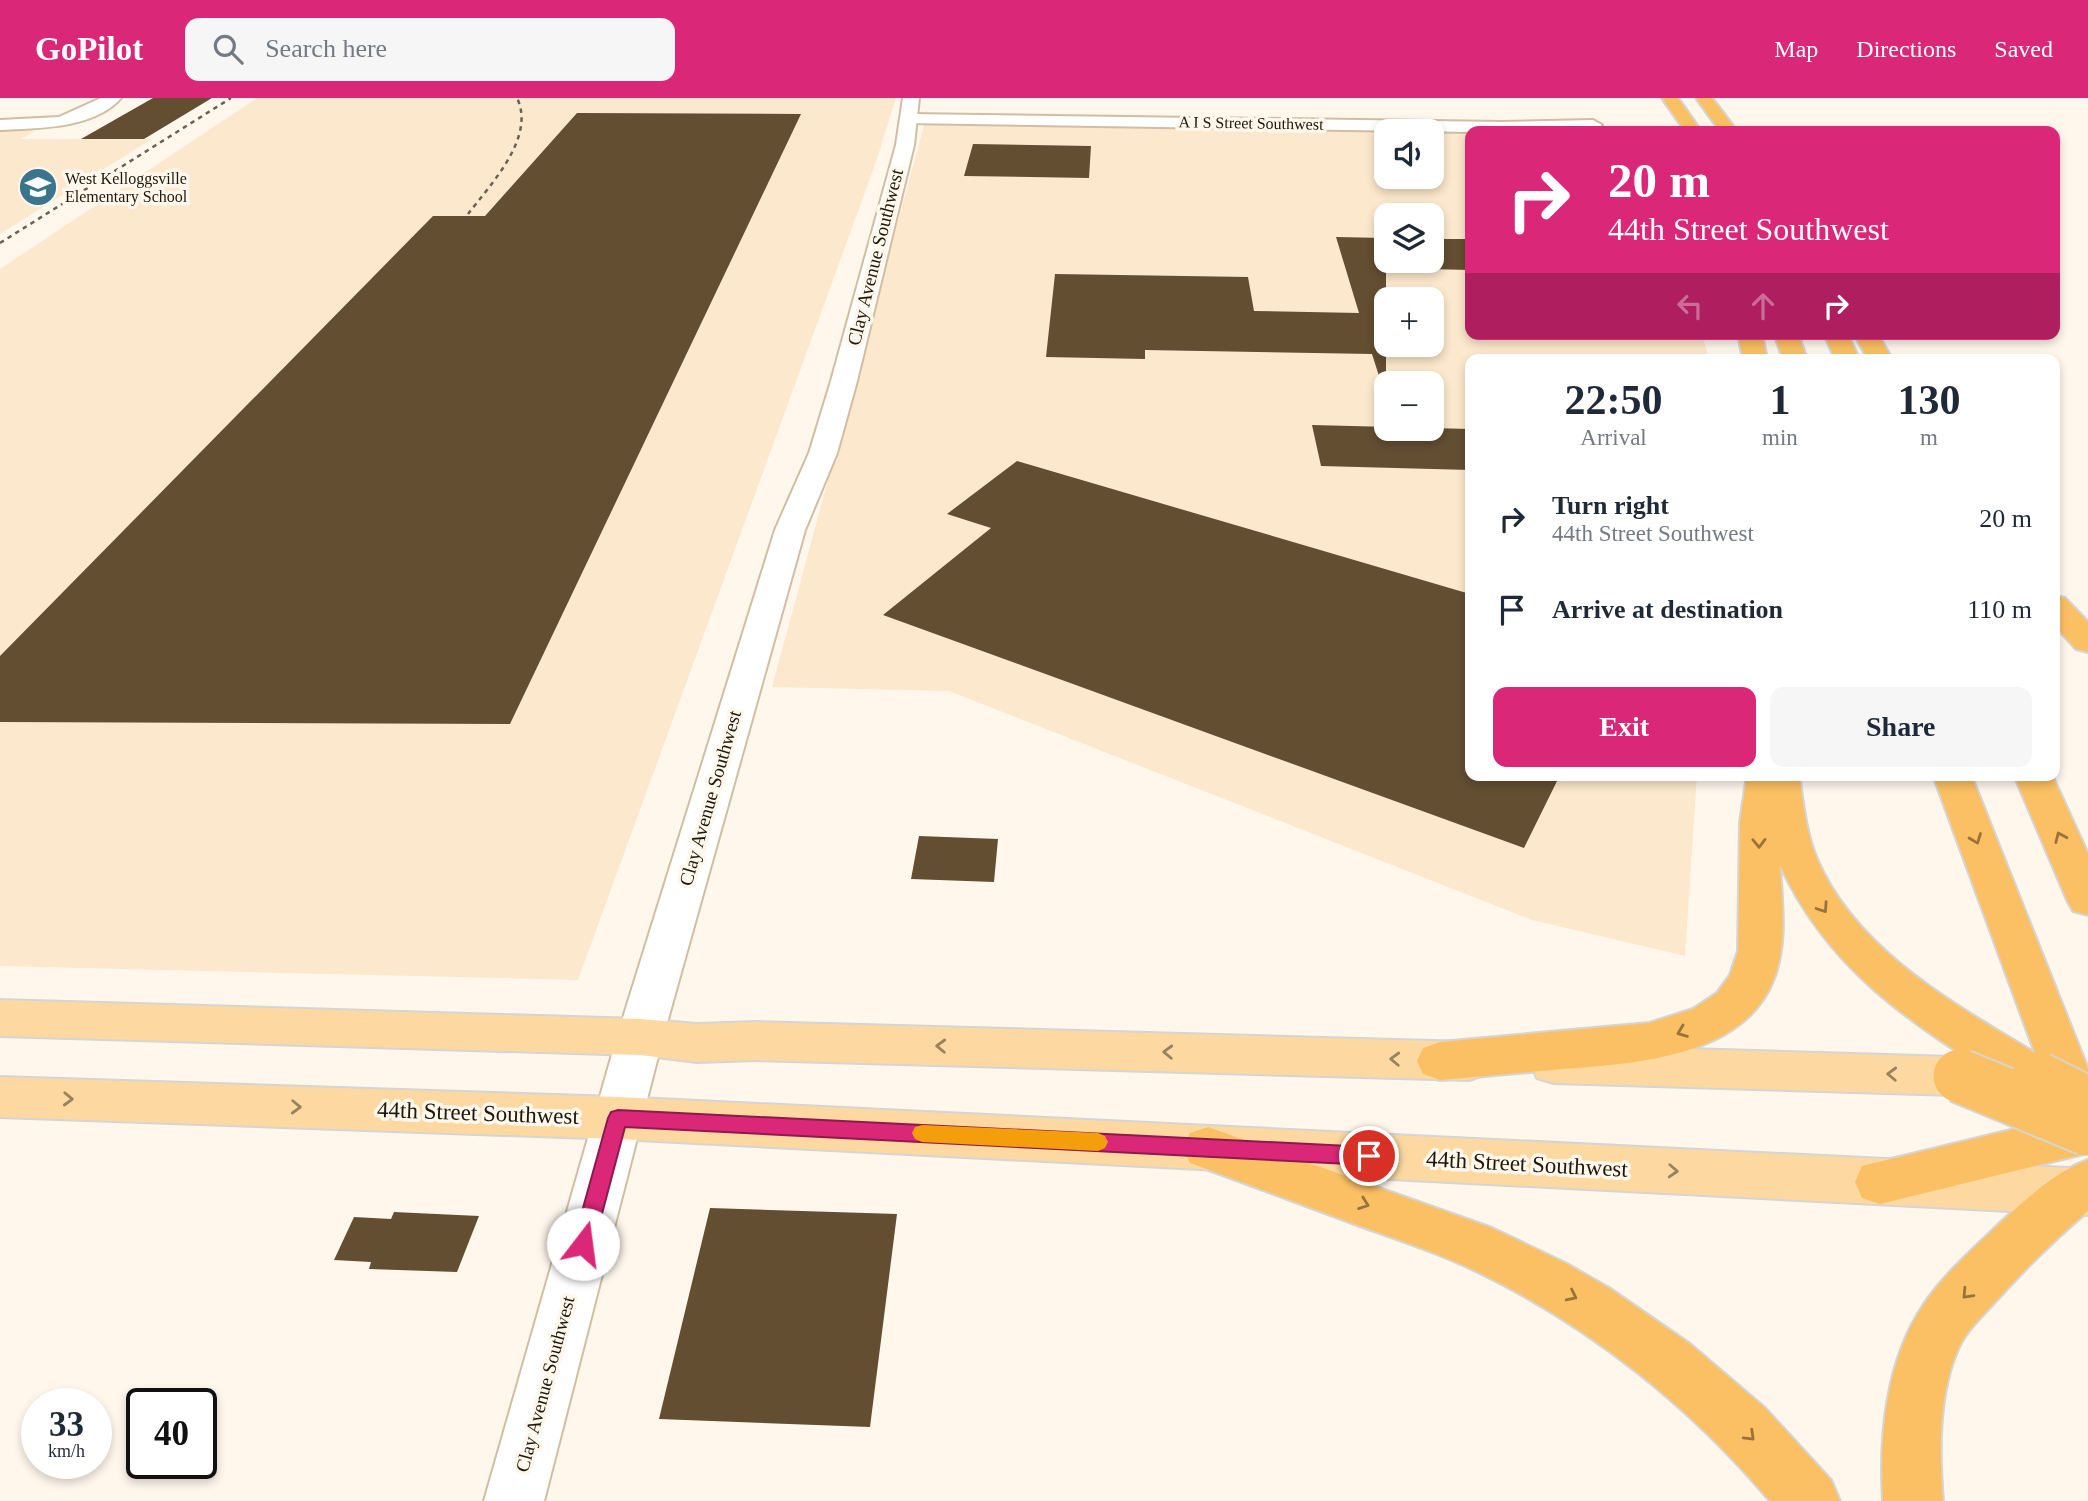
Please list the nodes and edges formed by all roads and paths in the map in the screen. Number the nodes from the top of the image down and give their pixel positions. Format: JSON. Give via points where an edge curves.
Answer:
{"nodes":[{"id":1,"x":113,"y":98,"type":"edge"},
{"id":2,"x":1670,"y":98,"type":"edge"},
{"id":3,"x":1704,"y":98,"type":"edge"},
{"id":4,"x":910,"y":108,"type":"edge"},
{"id":5,"x":0,"y":124,"type":"edge"},
{"id":6,"x":1593,"y":125,"type":"dead end"},
{"id":7,"x":1471,"y":126,"type":"edge"},
{"id":8,"x":1548,"y":126,"type":"edge"},
{"id":9,"x":1690,"y":126,"type":"edge"},
{"id":10,"x":1726,"y":126,"type":"edge"},
{"id":11,"x":2060,"y":612,"type":"edge"},
{"id":12,"x":2088,"y":642,"type":"edge"},
{"id":13,"x":1765,"y":781,"type":"edge"},
{"id":14,"x":1781,"y":781,"type":"edge"},
{"id":15,"x":1954,"y":781,"type":"edge"},
{"id":16,"x":2035,"y":781,"type":"edge"},
{"id":17,"x":2088,"y":900,"type":"edge"},
{"id":18,"x":0,"y":1018,"type":"edge"},
{"id":19,"x":640,"y":1037,"type":"junction"},
{"id":20,"x":1440,"y":1060,"type":"junction"},
{"id":21,"x":1960,"y":1076,"type":"junction"},
{"id":22,"x":2038,"y":1079,"type":"junction"},
{"id":23,"x":0,"y":1097,"type":"edge"},
{"id":24,"x":2088,"y":1104,"type":"edge"},
{"id":25,"x":618,"y":1118,"type":"junction"},
{"id":26,"x":2088,"y":1131,"type":"edge"},
{"id":27,"x":1208,"y":1148,"type":"junction"},
{"id":28,"x":1991,"y":1171,"type":"junction"},
{"id":29,"x":1880,"y":1182,"type":"joint"},
{"id":30,"x":2083,"y":1189,"type":"edge"},
{"id":31,"x":514,"y":1501,"type":"edge"},
{"id":32,"x":1810,"y":1501,"type":"edge"},
{"id":33,"x":1913,"y":1501,"type":"edge"}],
"edges":[{"from":1,"to":5,"type":"street","via":[[78,117],[41,124]]},
{"from":2,"to":9,"type":"highway"},
{"from":3,"to":10,"type":"highway"},
{"from":4,"to":7,"type":"street","name":"A I S Street Southwest"},
{"from":4,"to":19,"type":"street","name":"Clay Avenue Southwest","via":[[823,453],[790,530]]},
{"from":6,"to":8,"type":"street","name":"A I S Street Southwest"},
{"from":11,"to":12,"type":"highway"},
{"from":13,"to":20,"type":"highway","one_way":true,"via":[[1759,827],[1760,953],[1738,1000],[1706,1023],[1637,1045]]},
{"from":14,"to":22,"type":"highway","one_way":true,"via":[[1797,861],[1823,909],[1845,936],[1941,1016]]},
{"from":15,"to":26,"type":"highway","one_way":true},
{"from":17,"to":16,"type":"highway","one_way":true},
{"from":18,"to":19,"type":"main road"},
{"from":20,"to":19,"type":"main road","one_way":true,"via":[[697,1043]]},
{"from":19,"to":25,"type":"street","name":"Clay Avenue Southwest"},
{"from":21,"to":20,"type":"main road","one_way":true},
{"from":21,"to":22,"type":"main road","bridge":true},
{"from":21,"to":26,"type":"highway","bridge":true},
{"from":22,"to":24,"type":"highway","bridge":true},
{"from":23,"to":25,"type":"main road","name":"44th Street Southwest","one_way":true},
{"from":25,"to":27,"type":"main road","name":"44th Street Southwest"},
{"from":25,"to":31,"type":"street","name":"Clay Avenue Southwest"},
{"from":26,"to":28,"type":"highway"},
{"from":27,"to":29,"type":"main road","name":"44th Street Southwest","one_way":true},
{"from":27,"to":32,"type":"highway","one_way":true,"via":[[1454,1237],[1583,1301],[1698,1388],[1753,1438]]},
{"from":28,"to":29,"type":"highway"},
{"from":28,"to":30,"type":"main road"},
{"from":30,"to":33,"type":"highway","one_way":true,"via":[[2014,1244],[1954,1307],[1937,1332],[1912,1439]]}]}
